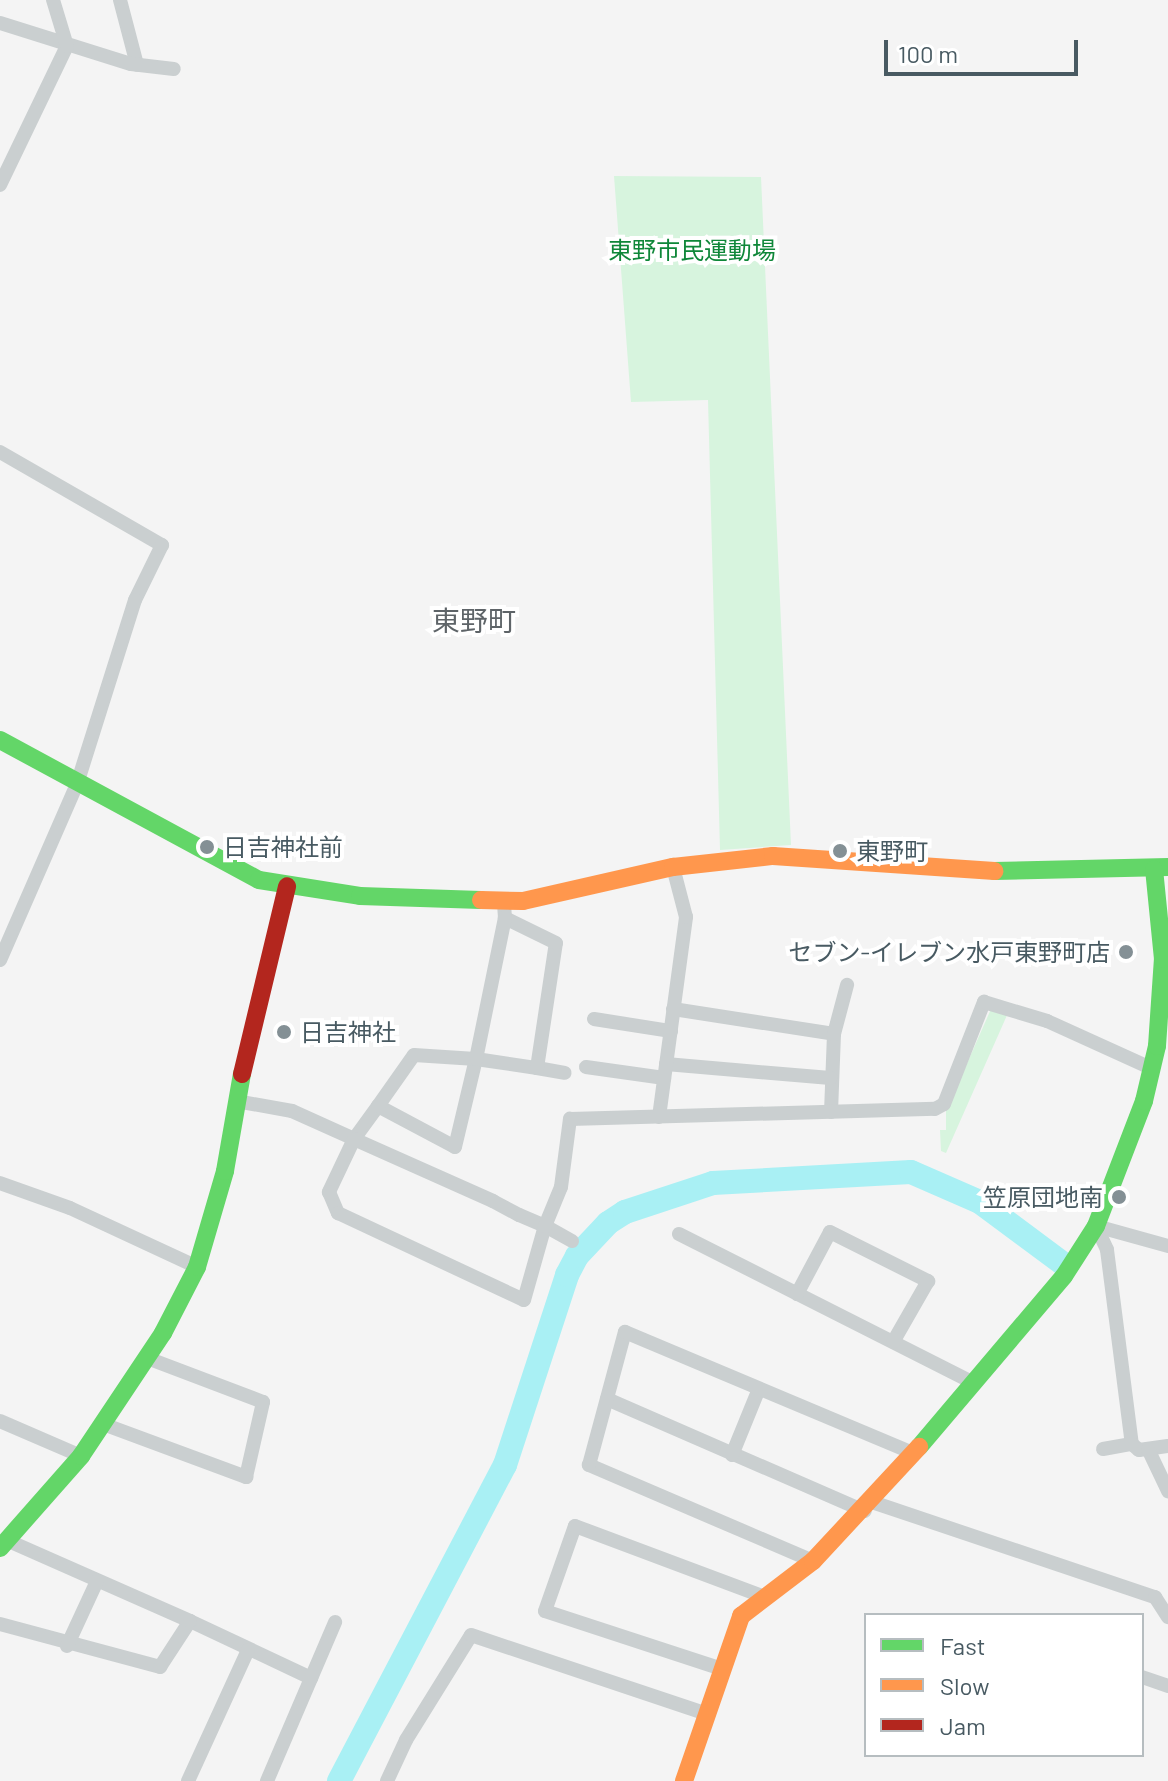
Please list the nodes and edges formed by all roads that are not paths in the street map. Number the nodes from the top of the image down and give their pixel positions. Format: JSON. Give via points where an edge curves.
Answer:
{"nodes":[{"id":1,"x":53,"y":0,"type":"edge"},
{"id":2,"x":120,"y":0,"type":"edge"},
{"id":3,"x":0,"y":23,"type":"edge"},
{"id":4,"x":67,"y":46,"type":"junction"},
{"id":5,"x":137,"y":65,"type":"junction"},
{"id":6,"x":174,"y":69,"type":"dead end"},
{"id":7,"x":0,"y":185,"type":"edge"},
{"id":8,"x":0,"y":452,"type":"edge"},
{"id":9,"x":0,"y":740,"type":"edge"},
{"id":10,"x":77,"y":784,"type":"junction"},
{"id":11,"x":673,"y":867,"type":"junction"},
{"id":12,"x":1161,"y":868,"type":"edge"},
{"id":13,"x":287,"y":886,"type":"junction"},
{"id":14,"x":504,"y":910,"type":"junction"},
{"id":15,"x":0,"y":960,"type":"edge"},
{"id":16,"x":847,"y":985,"type":"dead end"},
{"id":17,"x":673,"y":1009,"type":"junction"},
{"id":18,"x":594,"y":1019,"type":"dead end"},
{"id":19,"x":671,"y":1031,"type":"junction"},
{"id":20,"x":834,"y":1034,"type":"junction"},
{"id":21,"x":476,"y":1059,"type":"junction"},
{"id":22,"x":586,"y":1067,"type":"dead end"},
{"id":23,"x":537,"y":1068,"type":"junction"},
{"id":24,"x":665,"y":1071,"type":"junction"},
{"id":25,"x":1160,"y":1071,"type":"edge"},
{"id":26,"x":565,"y":1073,"type":"dead end"},
{"id":27,"x":830,"y":1078,"type":"junction"},
{"id":28,"x":236,"y":1101,"type":"junction"},
{"id":29,"x":378,"y":1106,"type":"junction"},
{"id":30,"x":831,"y":1112,"type":"junction"},
{"id":31,"x":659,"y":1117,"type":"junction"},
{"id":32,"x":354,"y":1139,"type":"junction"},
{"id":33,"x":0,"y":1183,"type":"edge"},
{"id":34,"x":545,"y":1226,"type":"junction"},
{"id":35,"x":1096,"y":1226,"type":"junction"},
{"id":36,"x":679,"y":1234,"type":"dead end"},
{"id":37,"x":572,"y":1241,"type":"dead end"},
{"id":38,"x":1168,"y":1246,"type":"edge"},
{"id":39,"x":197,"y":1267,"type":"junction"},
{"id":40,"x":797,"y":1294,"type":"junction"},
{"id":41,"x":893,"y":1342,"type":"junction"},
{"id":42,"x":147,"y":1358,"type":"junction"},
{"id":43,"x":972,"y":1382,"type":"junction"},
{"id":44,"x":759,"y":1389,"type":"junction"},
{"id":45,"x":607,"y":1399,"type":"junction"},
{"id":46,"x":0,"y":1421,"type":"edge"},
{"id":47,"x":103,"y":1424,"type":"junction"},
{"id":48,"x":1132,"y":1444,"type":"junction"},
{"id":49,"x":1168,"y":1446,"type":"edge"},
{"id":50,"x":1103,"y":1449,"type":"dead end"},
{"id":51,"x":1148,"y":1449,"type":"junction"},
{"id":52,"x":913,"y":1453,"type":"junction"},
{"id":53,"x":732,"y":1455,"type":"junction"},
{"id":54,"x":81,"y":1456,"type":"junction"},
{"id":55,"x":1168,"y":1491,"type":"edge"},
{"id":56,"x":868,"y":1506,"type":"junction"},
{"id":57,"x":3,"y":1544,"type":"edge"},
{"id":58,"x":813,"y":1561,"type":"junction"},
{"id":59,"x":97,"y":1581,"type":"junction"},
{"id":60,"x":765,"y":1597,"type":"junction"},
{"id":61,"x":1168,"y":1617,"type":"edge"},
{"id":62,"x":190,"y":1621,"type":"junction"},
{"id":63,"x":335,"y":1622,"type":"dead end"},
{"id":64,"x":0,"y":1624,"type":"edge"},
{"id":65,"x":67,"y":1646,"type":"junction"},
{"id":66,"x":248,"y":1650,"type":"junction"},
{"id":67,"x":722,"y":1669,"type":"junction"},
{"id":68,"x":311,"y":1678,"type":"junction"},
{"id":69,"x":1144,"y":1678,"type":"edge"},
{"id":70,"x":1168,"y":1686,"type":"edge"},
{"id":71,"x":707,"y":1714,"type":"junction"},
{"id":72,"x":188,"y":1781,"type":"edge"},
{"id":73,"x":267,"y":1781,"type":"edge"},
{"id":74,"x":387,"y":1781,"type":"edge"},
{"id":75,"x":684,"y":1781,"type":"edge"}],
"edges":[{"from":1,"to":4,"type":"street"},
{"from":2,"to":5,"type":"street"},
{"from":3,"to":4,"type":"street"},
{"from":4,"to":5,"type":"street"},
{"from":4,"to":7,"type":"street"},
{"from":5,"to":6,"type":"street"},
{"from":8,"to":10,"type":"street","via":[[162,545],[135,600]]},
{"from":9,"to":10,"type":"street"},
{"from":10,"to":13,"type":"street","via":[[228,866]]},
{"from":10,"to":15,"type":"street"},
{"from":11,"to":12,"type":"street","via":[[795,856],[1026,873]]},
{"from":11,"to":14,"type":"street"},
{"from":11,"to":17,"type":"street","via":[[686,917]]},
{"from":12,"to":25,"type":"street"},
{"from":13,"to":14,"type":"street"},
{"from":13,"to":28,"type":"street"},
{"from":14,"to":21,"type":"street"},
{"from":14,"to":23,"type":"street","via":[[556,943]]},
{"from":16,"to":20,"type":"street"},
{"from":17,"to":19,"type":"street"},
{"from":17,"to":20,"type":"street"},
{"from":18,"to":19,"type":"street"},
{"from":19,"to":24,"type":"street"},
{"from":20,"to":27,"type":"street"},
{"from":21,"to":23,"type":"street"},
{"from":21,"to":29,"type":"street","via":[[414,1055]]},
{"from":21,"to":29,"type":"street","via":[[455,1147]]},
{"from":22,"to":24,"type":"street"},
{"from":23,"to":26,"type":"street"},
{"from":24,"to":27,"type":"street"},
{"from":24,"to":31,"type":"street"},
{"from":25,"to":30,"type":"street","via":[[1047,1021],[984,1002],[944,1104],[935,1109]]},
{"from":25,"to":35,"type":"street"},
{"from":27,"to":30,"type":"street"},
{"from":28,"to":32,"type":"street","via":[[292,1111]]},
{"from":28,"to":39,"type":"street","via":[[212,1226]]},
{"from":29,"to":32,"type":"street"},
{"from":30,"to":31,"type":"street"},
{"from":31,"to":34,"type":"street","via":[[570,1119],[561,1187]]},
{"from":32,"to":34,"type":"street"},
{"from":32,"to":34,"type":"street","via":[[329,1192],[338,1213],[524,1300]]},
{"from":33,"to":39,"type":"street","via":[[70,1208]]},
{"from":34,"to":37,"type":"street"},
{"from":35,"to":38,"type":"street"},
{"from":35,"to":43,"type":"street","via":[[1064,1276]]},
{"from":35,"to":48,"type":"street","via":[[1107,1250]]},
{"from":36,"to":40,"type":"street"},
{"from":39,"to":42,"type":"street"},
{"from":40,"to":41,"type":"street"},
{"from":40,"to":41,"type":"street","via":[[830,1232],[928,1281]]},
{"from":41,"to":43,"type":"street"},
{"from":42,"to":47,"type":"street"},
{"from":42,"to":47,"type":"street","via":[[263,1402],[246,1477]]},
{"from":43,"to":52,"type":"street"},
{"from":44,"to":45,"type":"street","via":[[625,1332]]},
{"from":44,"to":52,"type":"street"},
{"from":44,"to":53,"type":"street"},
{"from":45,"to":53,"type":"street"},
{"from":45,"to":58,"type":"street","via":[[589,1465]]},
{"from":46,"to":54,"type":"street"},
{"from":47,"to":54,"type":"street"},
{"from":48,"to":50,"type":"street"},
{"from":48,"to":51,"type":"street"},
{"from":49,"to":51,"type":"street"},
{"from":51,"to":55,"type":"street"},
{"from":52,"to":56,"type":"street"},
{"from":53,"to":56,"type":"street"},
{"from":54,"to":57,"type":"street"},
{"from":56,"to":58,"type":"street"},
{"from":56,"to":61,"type":"street","via":[[1155,1597]]},
{"from":57,"to":59,"type":"street"},
{"from":58,"to":60,"type":"street"},
{"from":59,"to":62,"type":"street"},
{"from":59,"to":65,"type":"street"},
{"from":60,"to":67,"type":"street","via":[[741,1616]]},
{"from":60,"to":67,"type":"street","via":[[575,1526],[545,1611]]},
{"from":62,"to":65,"type":"street","via":[[160,1667]]},
{"from":62,"to":66,"type":"street"},
{"from":63,"to":68,"type":"street"},
{"from":64,"to":65,"type":"street"},
{"from":66,"to":68,"type":"street"},
{"from":66,"to":72,"type":"street"},
{"from":67,"to":71,"type":"street"},
{"from":68,"to":73,"type":"street"},
{"from":69,"to":70,"type":"street"},
{"from":71,"to":74,"type":"street","via":[[471,1635]]},
{"from":71,"to":75,"type":"street"}]}
